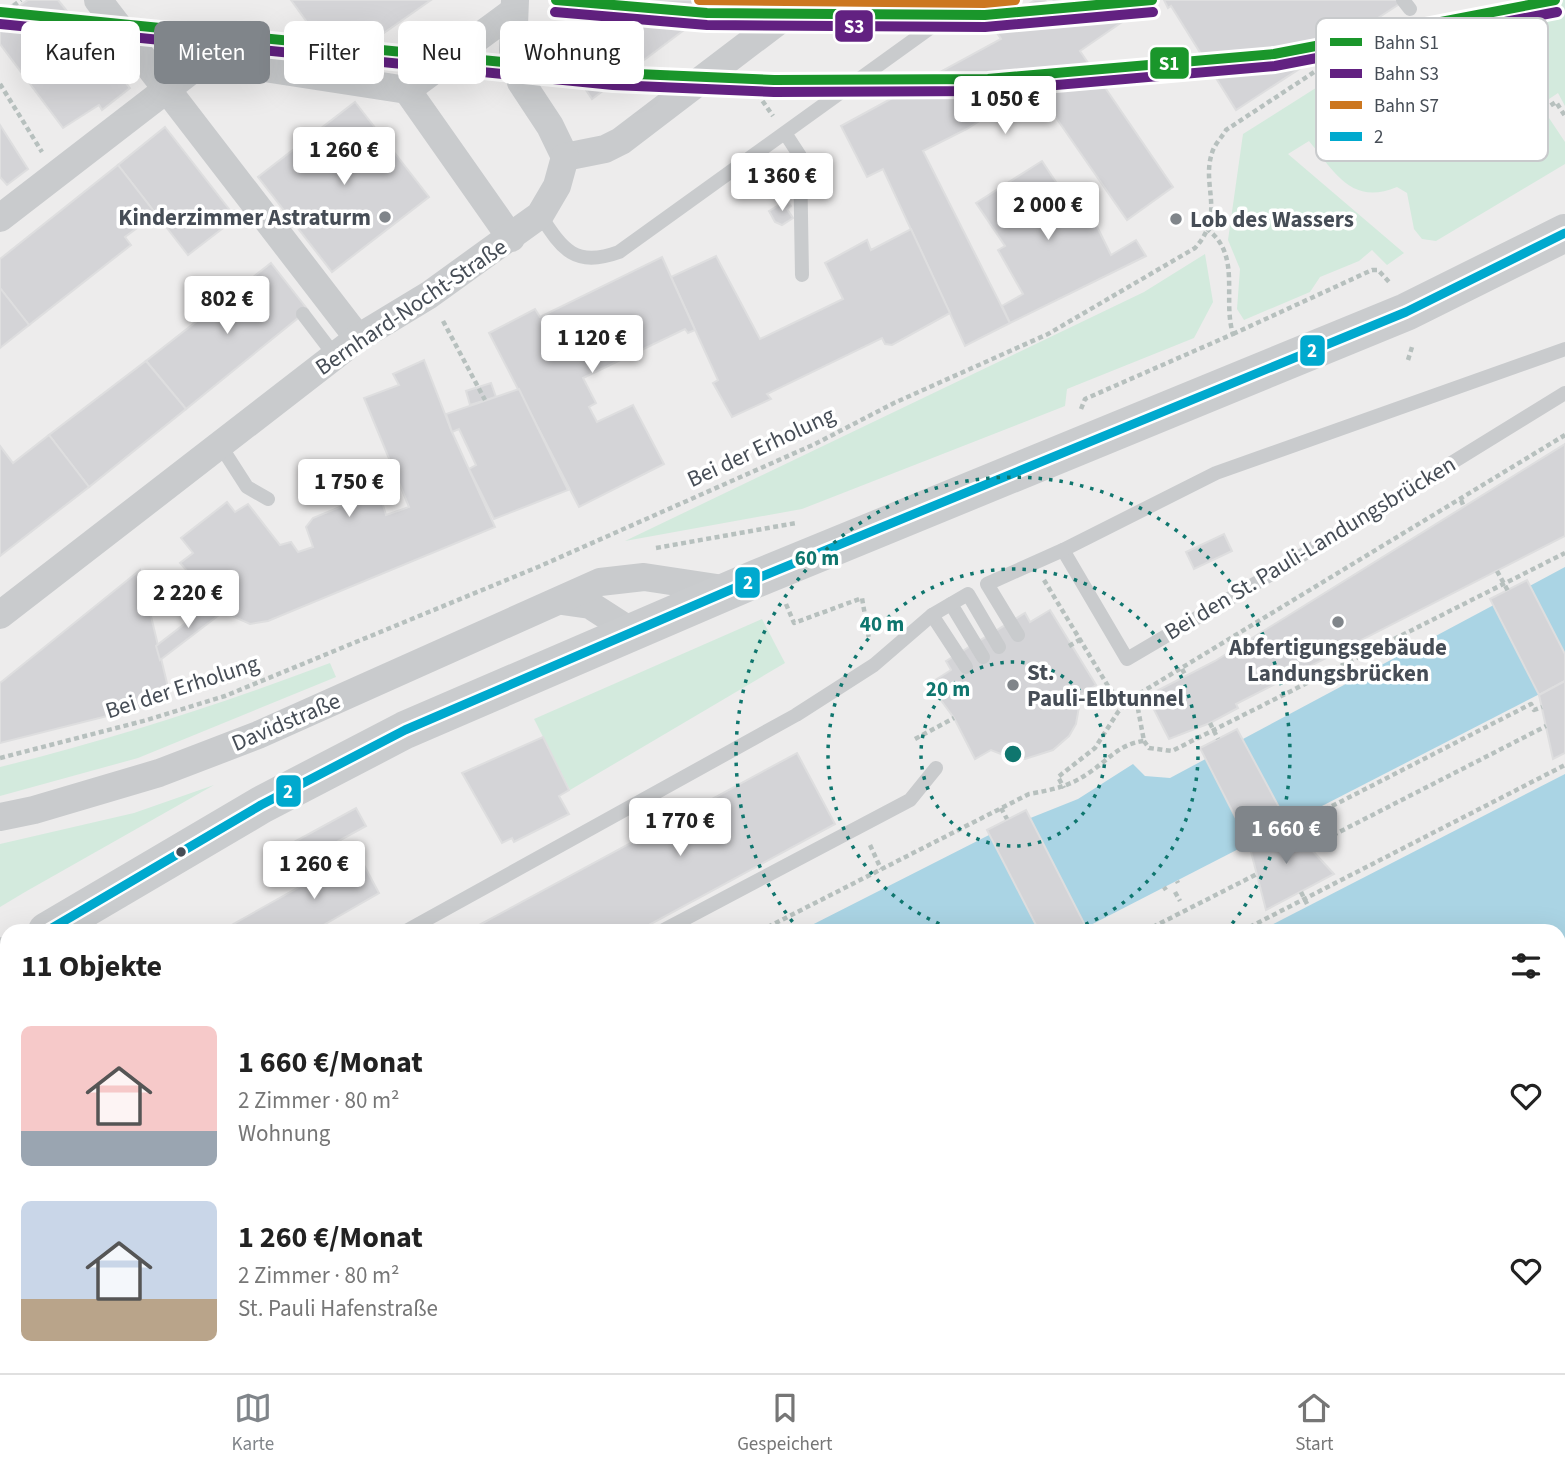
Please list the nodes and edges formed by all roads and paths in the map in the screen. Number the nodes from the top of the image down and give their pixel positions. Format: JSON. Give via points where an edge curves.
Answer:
{"nodes":[{"id":1,"x":21,"y":0,"type":"edge"},
{"id":2,"x":98,"y":0,"type":"edge"},
{"id":3,"x":806,"y":0,"type":"edge"},
{"id":4,"x":969,"y":0,"type":"edge"},
{"id":5,"x":1407,"y":4,"type":"edge"},
{"id":6,"x":514,"y":6,"type":"edge"},
{"id":7,"x":0,"y":16,"type":"edge"},
{"id":8,"x":1387,"y":18,"type":"edge"},
{"id":9,"x":732,"y":57,"type":"junction"},
{"id":10,"x":1316,"y":67,"type":"edge"},
{"id":11,"x":0,"y":84,"type":"edge"},
{"id":12,"x":166,"y":90,"type":"junction"},
{"id":13,"x":407,"y":90,"type":"junction"},
{"id":14,"x":1548,"y":107,"type":"edge"},
{"id":15,"x":1565,"y":116,"type":"edge"},
{"id":16,"x":785,"y":133,"type":"junction"},
{"id":17,"x":565,"y":157,"type":"junction"},
{"id":18,"x":56,"y":175,"type":"junction"},
{"id":19,"x":540,"y":215,"type":"junction"},
{"id":20,"x":0,"y":218,"type":"edge"},
{"id":21,"x":1207,"y":229,"type":"junction"},
{"id":22,"x":1565,"y":233,"type":"edge"},
{"id":23,"x":511,"y":238,"type":"junction"},
{"id":24,"x":802,"y":275,"type":"dead end"},
{"id":25,"x":1390,"y":283,"type":"dead end"},
{"id":26,"x":429,"y":295,"type":"junction"},
{"id":27,"x":303,"y":314,"type":"dead end"},
{"id":28,"x":1233,"y":334,"type":"junction"},
{"id":29,"x":358,"y":338,"type":"junction"},
{"id":30,"x":1565,"y":349,"type":"edge"},
{"id":31,"x":335,"y":356,"type":"junction"},
{"id":32,"x":1565,"y":393,"type":"edge"},
{"id":33,"x":1085,"y":398,"type":"dead end"},
{"id":34,"x":485,"y":400,"type":"dead end"},
{"id":35,"x":1565,"y":435,"type":"edge"},
{"id":36,"x":219,"y":445,"type":"junction"},
{"id":37,"x":268,"y":499,"type":"dead end"},
{"id":38,"x":1461,"y":500,"type":"junction"},
{"id":39,"x":1464,"y":507,"type":"dead end"},
{"id":40,"x":801,"y":522,"type":"dead end"},
{"id":41,"x":653,"y":549,"type":"dead end"},
{"id":42,"x":1063,"y":550,"type":"junction"},
{"id":43,"x":1565,"y":553,"type":"edge"},
{"id":44,"x":1033,"y":561,"type":"junction"},
{"id":45,"x":538,"y":566,"type":"junction"},
{"id":46,"x":546,"y":570,"type":"dead end"},
{"id":47,"x":1497,"y":571,"type":"dead end"},
{"id":48,"x":1504,"y":584,"type":"junction"},
{"id":49,"x":730,"y":590,"type":"junction"},
{"id":50,"x":1508,"y":591,"type":"dead end"},
{"id":51,"x":562,"y":601,"type":"junction"},
{"id":52,"x":786,"y":604,"type":"dead end"},
{"id":53,"x":951,"y":604,"type":"junction"},
{"id":54,"x":3,"y":607,"type":"edge"},
{"id":55,"x":932,"y":615,"type":"junction"},
{"id":56,"x":632,"y":632,"type":"junction"},
{"id":57,"x":1018,"y":635,"type":"dead end"},
{"id":58,"x":1081,"y":639,"type":"junction"},
{"id":59,"x":1069,"y":646,"type":"dead end"},
{"id":60,"x":999,"y":647,"type":"dead end"},
{"id":61,"x":983,"y":657,"type":"dead end"},
{"id":62,"x":874,"y":664,"type":"junction"},
{"id":63,"x":966,"y":667,"type":"dead end"},
{"id":64,"x":1182,"y":669,"type":"junction"},
{"id":65,"x":1186,"y":676,"type":"dead end"},
{"id":66,"x":1132,"y":698,"type":"junction"},
{"id":67,"x":1542,"y":707,"type":"dead end"},
{"id":68,"x":954,"y":718,"type":"dead end"},
{"id":69,"x":1210,"y":723,"type":"dead end"},
{"id":70,"x":1546,"y":726,"type":"dead end"},
{"id":71,"x":1214,"y":730,"type":"junction"},
{"id":72,"x":915,"y":739,"type":"dead end"},
{"id":73,"x":1218,"y":739,"type":"dead end"},
{"id":74,"x":1144,"y":741,"type":"junction"},
{"id":75,"x":0,"y":758,"type":"edge"},
{"id":76,"x":1565,"y":765,"type":"edge"},
{"id":77,"x":936,"y":768,"type":"dead end"},
{"id":78,"x":1064,"y":788,"type":"junction"},
{"id":79,"x":1001,"y":808,"type":"junction"},
{"id":80,"x":0,"y":817,"type":"edge"},
{"id":81,"x":1007,"y":820,"type":"dead end"},
{"id":82,"x":1299,"y":833,"type":"dead end"},
{"id":83,"x":1310,"y":847,"type":"dead end"},
{"id":84,"x":1257,"y":874,"type":"dead end"},
{"id":85,"x":1175,"y":892,"type":"dead end"},
{"id":86,"x":1301,"y":892,"type":"dead end"},
{"id":87,"x":1304,"y":899,"type":"junction"},
{"id":88,"x":1180,"y":901,"type":"dead end"},
{"id":89,"x":1308,"y":906,"type":"dead end"},
{"id":90,"x":59,"y":924,"type":"edge"},
{"id":91,"x":418,"y":924,"type":"edge"},
{"id":92,"x":675,"y":924,"type":"edge"},
{"id":93,"x":774,"y":924,"type":"edge"},
{"id":94,"x":1158,"y":924,"type":"edge"},
{"id":95,"x":1256,"y":924,"type":"edge"}],
"edges":[{"from":1,"to":7,"type":"path"},
{"from":2,"to":12,"type":"street"},
{"from":3,"to":9,"type":"street"},
{"from":4,"to":16,"type":"lane"},
{"from":5,"to":8,"type":"path"},
{"from":6,"to":13,"type":"street"},
{"from":6,"to":17,"type":"street","via":[[513,50],[521,82]]},
{"from":9,"to":16,"type":"path"},
{"from":9,"to":17,"type":"street","via":[[614,146]]},
{"from":10,"to":21,"type":"path","via":[[1226,130],[1211,154]]},
{"from":11,"to":18,"type":"path"},
{"from":12,"to":13,"type":"street","via":[[206,59]]},
{"from":12,"to":18,"type":"street"},
{"from":12,"to":29,"type":"street"},
{"from":13,"to":23,"type":"street"},
{"from":14,"to":15,"type":"path","via":[[1556,102]]},
{"from":16,"to":19,"type":"lane","via":[[619,252],[598,260],[580,258],[559,244]]},
{"from":16,"to":24,"type":"lane","via":[[800,156]]},
{"from":17,"to":19,"type":"street","name":"Bernhard-Nocht-Straße","via":[[557,186]]},
{"from":18,"to":20,"type":"street"},
{"from":19,"to":23,"type":"street","name":"Bernhard-Nocht-Straße"},
{"from":21,"to":28,"type":"path","via":[[1217,237],[1231,270],[1229,319]]},
{"from":21,"to":45,"type":"path","name":"Bei der Erholung","via":[[1195,248],[1048,334],[815,444]]},
{"from":22,"to":49,"type":"main road","via":[[1406,312]]},
{"from":23,"to":26,"type":"street","name":"Bernhard-Nocht-Straße"},
{"from":25,"to":28,"type":"path","via":[[1378,270],[1372,270]]},
{"from":26,"to":29,"type":"street","name":"Bernhard-Nocht-Straße"},
{"from":26,"to":34,"type":"path"},
{"from":27,"to":31,"type":"lane"},
{"from":28,"to":33,"type":"path"},
{"from":29,"to":31,"type":"street","name":"Bernhard-Nocht-Straße"},
{"from":30,"to":42,"type":"lane","via":[[1216,473]]},
{"from":31,"to":36,"type":"street","name":"Bernhard-Nocht-Straße"},
{"from":32,"to":42,"type":"lane","name":"Bei den St. Pauli-Landungsbrücken","via":[[1127,659]]},
{"from":35,"to":38,"type":"path"},
{"from":36,"to":37,"type":"lane","via":[[247,487]]},
{"from":36,"to":54,"type":"street","name":"Bernhard-Nocht-Straße"},
{"from":38,"to":39,"type":"path"},
{"from":38,"to":64,"type":"path"},
{"from":40,"to":41,"type":"path"},
{"from":42,"to":44,"type":"lane"},
{"from":43,"to":48,"type":"path"},
{"from":44,"to":57,"type":"lane","via":[[986,584]]},
{"from":44,"to":58,"type":"path"},
{"from":45,"to":46,"type":"path"},
{"from":45,"to":75,"type":"path","name":"Bei der Erholung","via":[[225,696]]},
{"from":47,"to":48,"type":"path"},
{"from":48,"to":50,"type":"path"},
{"from":48,"to":71,"type":"path"},
{"from":49,"to":51,"type":"street","name":"Davidstraße","via":[[665,578],[630,577],[590,586]]},
{"from":49,"to":56,"type":"main road"},
{"from":51,"to":56,"type":"street","via":[[590,605]]},
{"from":51,"to":80,"type":"street","name":"Davidstraße","via":[[258,735],[159,773]]},
{"from":52,"to":62,"type":"path","via":[[794,623],[862,598]]},
{"from":53,"to":55,"type":"lane"},
{"from":53,"to":60,"type":"lane","via":[[968,594]]},
{"from":53,"to":61,"type":"lane"},
{"from":55,"to":62,"type":"lane"},
{"from":55,"to":63,"type":"lane"},
{"from":56,"to":90,"type":"main road","via":[[405,730],[261,805]]},
{"from":58,"to":59,"type":"path"},
{"from":58,"to":66,"type":"path","via":[[1111,691]]},
{"from":62,"to":91,"type":"lane","via":[[796,716]]},
{"from":64,"to":65,"type":"path"},
{"from":64,"to":66,"type":"path"},
{"from":66,"to":74,"type":"path"},
{"from":66,"to":78,"type":"path","via":[[1095,748],[1058,777]]},
{"from":67,"to":82,"type":"path","via":[[1534,710],[1531,704],[1299,823]]},
{"from":68,"to":72,"type":"path"},
{"from":69,"to":71,"type":"path"},
{"from":70,"to":83,"type":"path"},
{"from":71,"to":73,"type":"path"},
{"from":71,"to":74,"type":"path","via":[[1172,751],[1149,748]]},
{"from":74,"to":78,"type":"path","via":[[1109,754],[1090,773]]},
{"from":76,"to":87,"type":"path"},
{"from":77,"to":92,"type":"lane","via":[[910,800]]},
{"from":78,"to":79,"type":"path","via":[[1029,794]]},
{"from":79,"to":81,"type":"path"},
{"from":79,"to":93,"type":"path"},
{"from":84,"to":94,"type":"path"},
{"from":85,"to":88,"type":"path"},
{"from":86,"to":87,"type":"path"},
{"from":87,"to":89,"type":"path"},
{"from":87,"to":95,"type":"path"}]}
